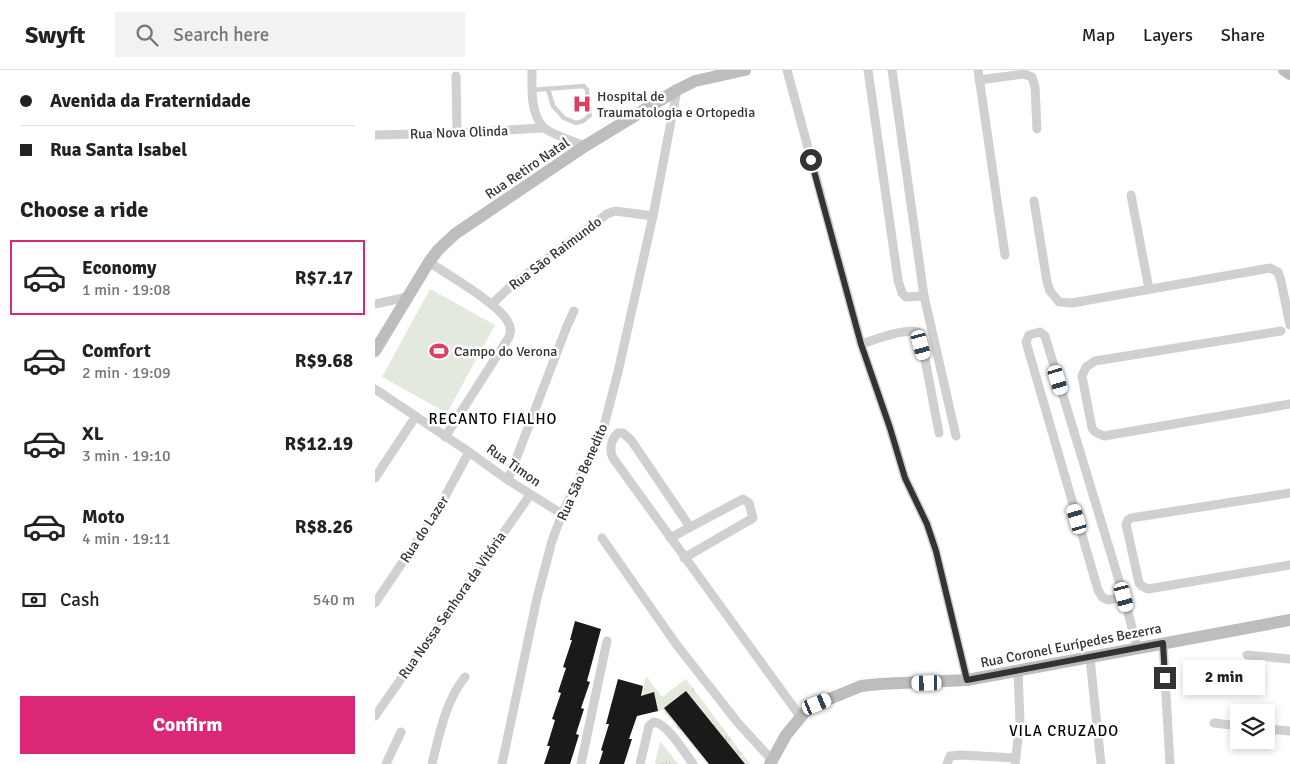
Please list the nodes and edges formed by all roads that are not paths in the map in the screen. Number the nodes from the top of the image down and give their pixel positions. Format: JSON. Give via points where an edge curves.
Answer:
{"nodes":[{"id":1,"x":532,"y":70,"type":"edge"},
{"id":2,"x":745,"y":70,"type":"edge"},
{"id":3,"x":787,"y":70,"type":"edge"},
{"id":4,"x":868,"y":70,"type":"edge"},
{"id":5,"x":892,"y":70,"type":"edge"},
{"id":6,"x":978,"y":70,"type":"edge"},
{"id":7,"x":1284,"y":70,"type":"edge"},
{"id":8,"x":1290,"y":74,"type":"edge"},
{"id":9,"x":456,"y":76,"type":"dead end"},
{"id":10,"x":695,"y":76,"type":"edge"},
{"id":11,"x":979,"y":80,"type":"junction"},
{"id":12,"x":548,"y":89,"type":"junction"},
{"id":13,"x":532,"y":90,"type":"junction"},
{"id":14,"x":677,"y":90,"type":"junction"},
{"id":15,"x":543,"y":128,"type":"junction"},
{"id":16,"x":1037,"y":129,"type":"dead end"},
{"id":17,"x":457,"y":133,"type":"junction"},
{"id":18,"x":375,"y":135,"type":"edge"},
{"id":19,"x":585,"y":146,"type":"junction"},
{"id":20,"x":1131,"y":195,"type":"dead end"},
{"id":21,"x":1034,"y":202,"type":"dead end"},
{"id":22,"x":653,"y":216,"type":"junction"},
{"id":23,"x":1005,"y":255,"type":"dead end"},
{"id":24,"x":429,"y":262,"type":"junction"},
{"id":25,"x":1149,"y":289,"type":"junction"},
{"id":26,"x":924,"y":296,"type":"junction"},
{"id":27,"x":407,"y":297,"type":"junction"},
{"id":28,"x":375,"y":304,"type":"edge"},
{"id":29,"x":492,"y":304,"type":"junction"},
{"id":30,"x":574,"y":311,"type":"dead end"},
{"id":31,"x":1290,"y":325,"type":"edge"},
{"id":32,"x":1281,"y":331,"type":"dead end"},
{"id":33,"x":861,"y":344,"type":"junction"},
{"id":34,"x":375,"y":351,"type":"edge"},
{"id":35,"x":375,"y":389,"type":"edge"},
{"id":36,"x":1290,"y":404,"type":"edge"},
{"id":37,"x":416,"y":416,"type":"junction"},
{"id":38,"x":939,"y":433,"type":"dead end"},
{"id":39,"x":445,"y":436,"type":"junction"},
{"id":40,"x":956,"y":436,"type":"dead end"},
{"id":41,"x":469,"y":452,"type":"junction"},
{"id":42,"x":375,"y":478,"type":"edge"},
{"id":43,"x":508,"y":480,"type":"junction"},
{"id":44,"x":1290,"y":493,"type":"edge"},
{"id":45,"x":530,"y":495,"type":"junction"},
{"id":46,"x":562,"y":514,"type":"junction"},
{"id":47,"x":690,"y":527,"type":"junction"},
{"id":48,"x":602,"y":538,"type":"dead end"},
{"id":49,"x":670,"y":538,"type":"junction"},
{"id":50,"x":684,"y":558,"type":"junction"},
{"id":51,"x":1290,"y":565,"type":"edge"},
{"id":52,"x":1124,"y":597,"type":"junction"},
{"id":53,"x":375,"y":602,"type":"edge"},
{"id":54,"x":1290,"y":620,"type":"edge"},
{"id":55,"x":607,"y":641,"type":"dead end"},
{"id":56,"x":1163,"y":643,"type":"junction"},
{"id":57,"x":1137,"y":647,"type":"junction"},
{"id":58,"x":1247,"y":655,"type":"dead end"},
{"id":59,"x":1090,"y":658,"type":"junction"},
{"id":60,"x":1290,"y":659,"type":"edge"},
{"id":61,"x":1018,"y":671,"type":"junction"},
{"id":62,"x":465,"y":677,"type":"dead end"},
{"id":63,"x":967,"y":680,"type":"junction"},
{"id":64,"x":375,"y":716,"type":"edge"},
{"id":65,"x":800,"y":716,"type":"junction"},
{"id":66,"x":1214,"y":723,"type":"dead end"},
{"id":67,"x":1230,"y":725,"type":"edge"},
{"id":68,"x":1275,"y":730,"type":"edge"},
{"id":69,"x":401,"y":732,"type":"dead end"},
{"id":70,"x":1290,"y":732,"type":"edge"},
{"id":71,"x":947,"y":761,"type":"edge"},
{"id":72,"x":1015,"y":761,"type":"edge"},
{"id":73,"x":771,"y":762,"type":"edge"},
{"id":74,"x":386,"y":764,"type":"edge"},
{"id":75,"x":432,"y":764,"type":"edge"},
{"id":76,"x":502,"y":764,"type":"edge"},
{"id":77,"x":581,"y":764,"type":"edge"},
{"id":78,"x":640,"y":764,"type":"edge"},
{"id":79,"x":693,"y":764,"type":"edge"},
{"id":80,"x":1101,"y":764,"type":"edge"},
{"id":81,"x":1170,"y":764,"type":"edge"}],
"edges":[{"from":1,"to":13,"type":"street"},
{"from":2,"to":10,"type":"street","name":"Rua Retiro Natal"},
{"from":3,"to":33,"type":"street"},
{"from":4,"to":26,"type":"street","via":[[898,280],[906,297]]},
{"from":5,"to":26,"type":"street"},
{"from":6,"to":11,"type":"street"},
{"from":7,"to":8,"type":"street"},
{"from":9,"to":17,"type":"street"},
{"from":10,"to":14,"type":"street","name":"Rua Retiro Natal"},
{"from":11,"to":16,"type":"street","via":[[1024,74],[1031,77],[1035,87]]},
{"from":11,"to":23,"type":"street"},
{"from":12,"to":12,"type":"lane","via":[[584,86],[590,115],[575,123],[563,118],[553,106]]},
{"from":12,"to":13,"type":"lane"},
{"from":13,"to":15,"type":"street","via":[[536,114]]},
{"from":14,"to":19,"type":"street","name":"Rua Retiro Natal"},
{"from":14,"to":22,"type":"street","name":"Rua São Benedito"},
{"from":15,"to":17,"type":"street","name":"Rua Nova Olinda"},
{"from":15,"to":19,"type":"street"},
{"from":17,"to":18,"type":"street","name":"Rua Nova Olinda"},
{"from":19,"to":24,"type":"street","name":"Rua Retiro Natal","via":[[455,234]]},
{"from":20,"to":25,"type":"street"},
{"from":21,"to":25,"type":"street","via":[[1047,282],[1059,302],[1072,303]]},
{"from":22,"to":29,"type":"street","name":"Rua São Raimundo","via":[[615,211],[607,214],[513,284]]},
{"from":22,"to":46,"type":"street","name":"Rua São Benedito","via":[[604,426]]},
{"from":24,"to":27,"type":"street","name":"Rua Retiro Natal"},
{"from":24,"to":29,"type":"street"},
{"from":25,"to":31,"type":"street","via":[[1270,268],[1277,272],[1281,281]]},
{"from":26,"to":40,"type":"street"},
{"from":27,"to":28,"type":"street"},
{"from":27,"to":34,"type":"street","name":"Rua Retiro Natal"},
{"from":29,"to":39,"type":"street","via":[[509,322],[509,337]]},
{"from":30,"to":43,"type":"street"},
{"from":32,"to":36,"type":"street","via":[[1095,361],[1086,367],[1082,376],[1092,428],[1104,436]]},
{"from":33,"to":38,"type":"street","via":[[904,332],[918,332]]},
{"from":33,"to":63,"type":"street","via":[[905,478],[936,551]]},
{"from":35,"to":37,"type":"street","name":"Rua Timon"},
{"from":37,"to":39,"type":"street","name":"Rua Timon"},
{"from":37,"to":42,"type":"street"},
{"from":39,"to":41,"type":"street","name":"Rua Timon"},
{"from":41,"to":43,"type":"street","name":"Rua Timon"},
{"from":41,"to":53,"type":"street","name":"Rua do Lazer","via":[[436,513]]},
{"from":43,"to":45,"type":"street","name":"Rua Timon"},
{"from":44,"to":51,"type":"street","via":[[1131,518],[1126,524],[1139,583],[1148,589]]},
{"from":45,"to":46,"type":"street","name":"Rua Timon"},
{"from":45,"to":64,"type":"street","name":"Rua Nossa Senhora da Vitória"},
{"from":46,"to":76,"type":"street","name":"Rua São Benedito","via":[[544,566]]},
{"from":47,"to":49,"type":"street"},
{"from":47,"to":49,"type":"street","via":[[631,440],[618,433],[611,449],[613,458]]},
{"from":47,"to":50,"type":"street","via":[[743,499],[752,510],[753,518]]},
{"from":48,"to":73,"type":"street","via":[[676,644]]},
{"from":49,"to":50,"type":"street"},
{"from":50,"to":65,"type":"street"},
{"from":52,"to":52,"type":"street","via":[[1045,336],[1040,332],[1029,335],[1026,342],[1099,590],[1108,600]]},
{"from":52,"to":57,"type":"street"},
{"from":54,"to":56,"type":"street","name":"Rua Coronel Eurípedes Bezerra"},
{"from":55,"to":77,"type":"street"},
{"from":56,"to":57,"type":"street","name":"Rua Coronel Eurípedes Bezerra"},
{"from":56,"to":81,"type":"street"},
{"from":57,"to":59,"type":"street","name":"Rua Coronel Eurípedes Bezerra"},
{"from":58,"to":60,"type":"street"},
{"from":59,"to":61,"type":"street","name":"Rua Coronel Eurípedes Bezerra"},
{"from":59,"to":80,"type":"street"},
{"from":61,"to":63,"type":"street","name":"Rua Coronel Eurípedes Bezerra"},
{"from":61,"to":72,"type":"street","via":[[1020,722]]},
{"from":62,"to":75,"type":"street","via":[[451,701]]},
{"from":63,"to":65,"type":"street","name":"Rua Coronel Eurípedes Bezerra","via":[[861,686],[817,704]]},
{"from":65,"to":73,"type":"street","name":"Rua Coronel Eurípedes Bezerra"},
{"from":66,"to":67,"type":"street"},
{"from":68,"to":70,"type":"street"},
{"from":69,"to":74,"type":"street"},
{"from":71,"to":72,"type":"street","via":[[950,756],[961,755]]},
{"from":78,"to":79,"type":"street","via":[[649,726],[654,722],[665,727]]}]}
